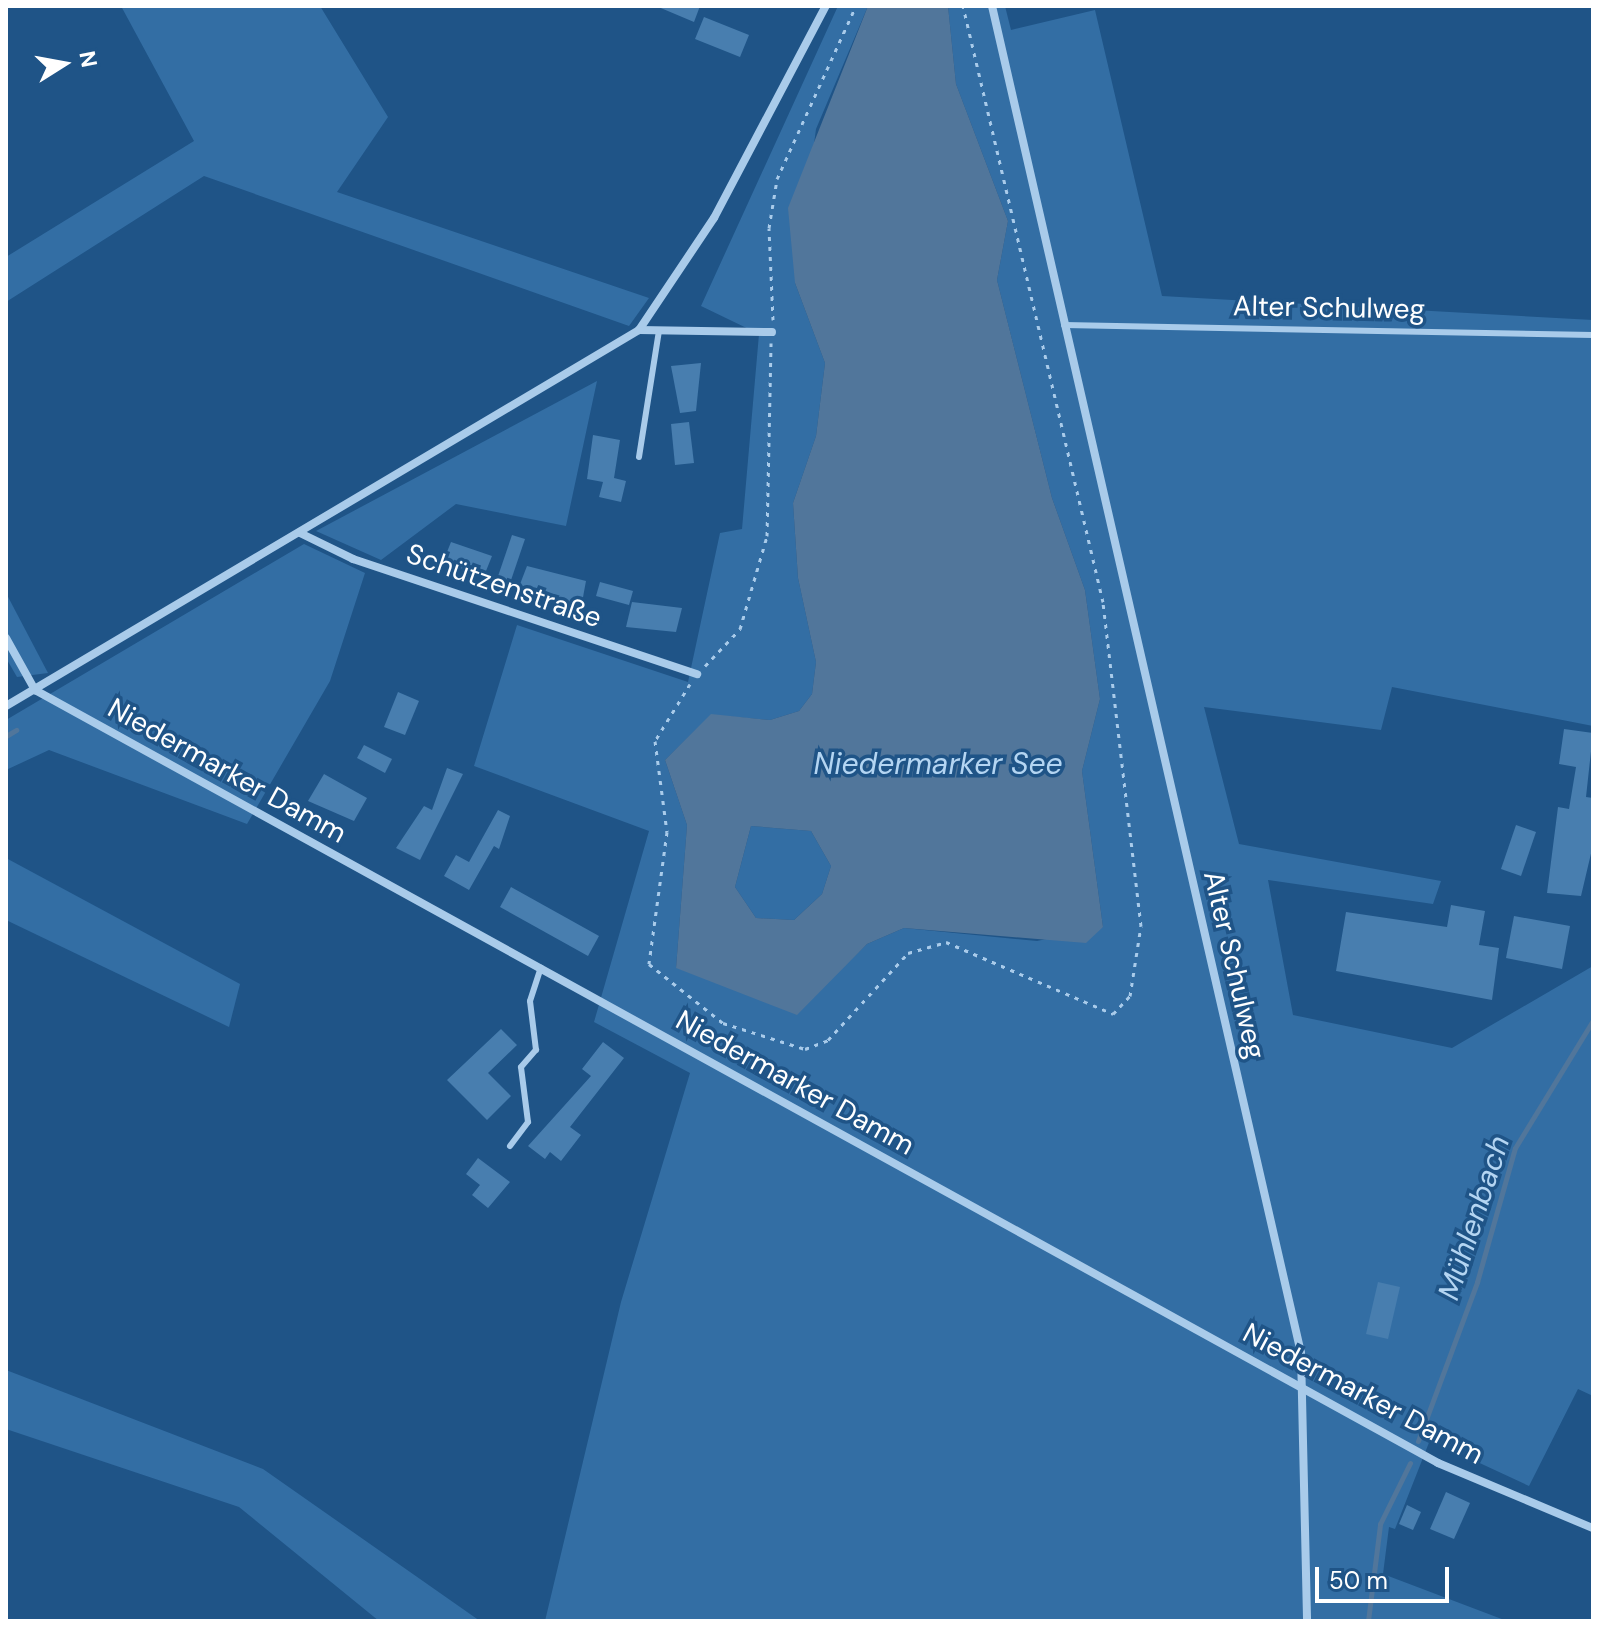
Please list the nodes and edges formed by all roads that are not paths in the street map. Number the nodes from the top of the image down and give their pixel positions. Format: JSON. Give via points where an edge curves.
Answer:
{"nodes":[{"id":1,"x":826,"y":6,"type":"edge"},
{"id":2,"x":992,"y":6,"type":"edge"},
{"id":3,"x":1064,"y":325,"type":"junction"},
{"id":4,"x":639,"y":330,"type":"junction"},
{"id":5,"x":659,"y":331,"type":"junction"},
{"id":6,"x":772,"y":332,"type":"road end"},
{"id":7,"x":1593,"y":335,"type":"edge"},
{"id":8,"x":639,"y":457,"type":"dead end"},
{"id":9,"x":300,"y":533,"type":"junction"},
{"id":10,"x":6,"y":638,"type":"edge"},
{"id":11,"x":697,"y":674,"type":"road end"},
{"id":12,"x":35,"y":690,"type":"junction"},
{"id":13,"x":6,"y":706,"type":"edge"},
{"id":14,"x":541,"y":968,"type":"junction"},
{"id":15,"x":510,"y":1146,"type":"dead end"},
{"id":16,"x":1304,"y":1389,"type":"junction"},
{"id":17,"x":1593,"y":1528,"type":"edge"},
{"id":18,"x":1307,"y":1621,"type":"edge"}],
"edges":[{"from":1,"to":4,"type":"street","via":[[714,218]]},
{"from":2,"to":3,"type":"street","name":"Alter Schulweg"},
{"from":3,"to":7,"type":"lane","name":"Alter Schulweg"},
{"from":3,"to":16,"type":"street","name":"Alter Schulweg"},
{"from":4,"to":5,"type":"street"},
{"from":4,"to":9,"type":"street"},
{"from":5,"to":6,"type":"street"},
{"from":5,"to":8,"type":"lane"},
{"from":9,"to":11,"type":"street","name":"Schützenstraße","via":[[353,559]]},
{"from":9,"to":12,"type":"street"},
{"from":10,"to":12,"type":"street"},
{"from":12,"to":13,"type":"street"},
{"from":12,"to":14,"type":"street","name":"Niedermarker Damm"},
{"from":14,"to":15,"type":"lane","via":[[530,1001],[536,1050],[521,1067],[528,1122]]},
{"from":14,"to":16,"type":"street","name":"Niedermarker Damm"},
{"from":16,"to":17,"type":"street","name":"Niedermarker Damm","via":[[1438,1463]]},
{"from":16,"to":18,"type":"street","name":"Alter Schulweg"}]}
